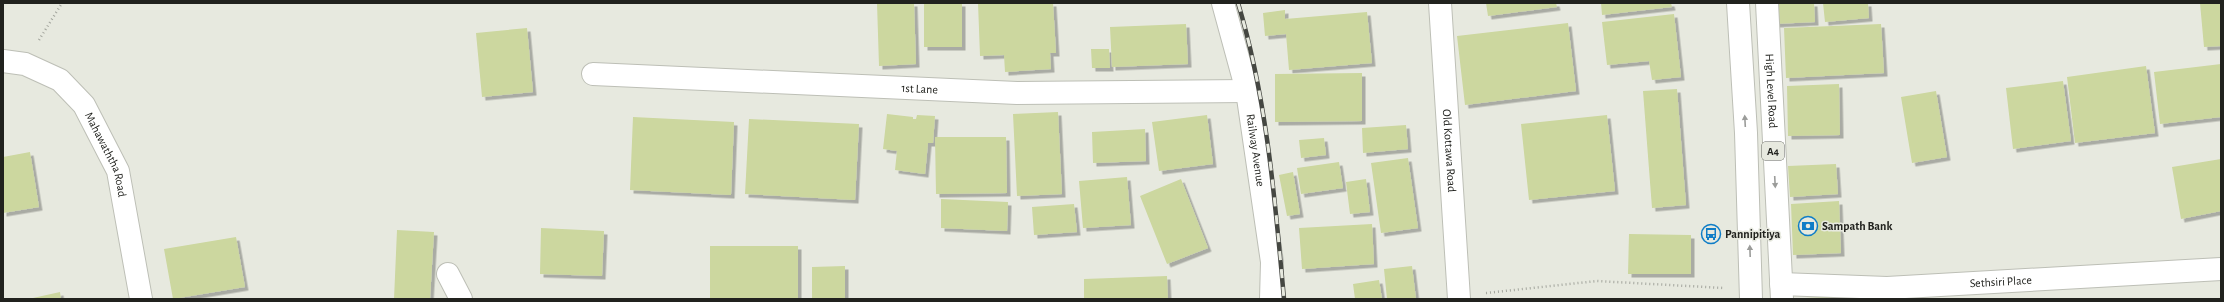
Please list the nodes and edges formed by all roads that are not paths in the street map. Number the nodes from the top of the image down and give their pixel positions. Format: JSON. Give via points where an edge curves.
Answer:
{"nodes":[{"id":1,"x":1223,"y":3,"type":"edge"},
{"id":2,"x":1440,"y":3,"type":"edge"},
{"id":3,"x":1738,"y":3,"type":"edge"},
{"id":4,"x":1767,"y":3,"type":"edge"},
{"id":5,"x":3,"y":61,"type":"edge"},
{"id":6,"x":593,"y":74,"type":"dead end"},
{"id":7,"x":1247,"y":91,"type":"junction"},
{"id":8,"x":2221,"y":269,"type":"edge"},
{"id":9,"x":448,"y":274,"type":"dead end"},
{"id":10,"x":1781,"y":291,"type":"edge"},
{"id":11,"x":1751,"y":294,"type":"edge"},
{"id":12,"x":141,"y":299,"type":"edge"},
{"id":13,"x":461,"y":299,"type":"edge"},
{"id":14,"x":1271,"y":299,"type":"edge"},
{"id":15,"x":1458,"y":299,"type":"edge"}],
"edges":[{"from":1,"to":7,"type":"main road","name":"Railway Avenue"},
{"from":2,"to":15,"type":"main road","name":"Old Kottawa Road"},
{"from":11,"to":3,"type":"main road","number":"A4","one_way":true,"via":[[1746,133]]},
{"from":4,"to":10,"type":"main road","name":"High Level Road","number":"A4","one_way":true},
{"from":5,"to":12,"type":"main road","name":"Mahawaththa Road","via":[[25,64],[60,80],[84,105],[118,171]]},
{"from":6,"to":7,"type":"main road","name":"1st Lane","via":[[1017,93]]},
{"from":7,"to":14,"type":"main road","name":"Railway Avenue","via":[[1272,262]]},
{"from":8,"to":10,"type":"main road","name":"Sethsiri Place","via":[[1887,288]]},
{"from":9,"to":13,"type":"main road"}]}
